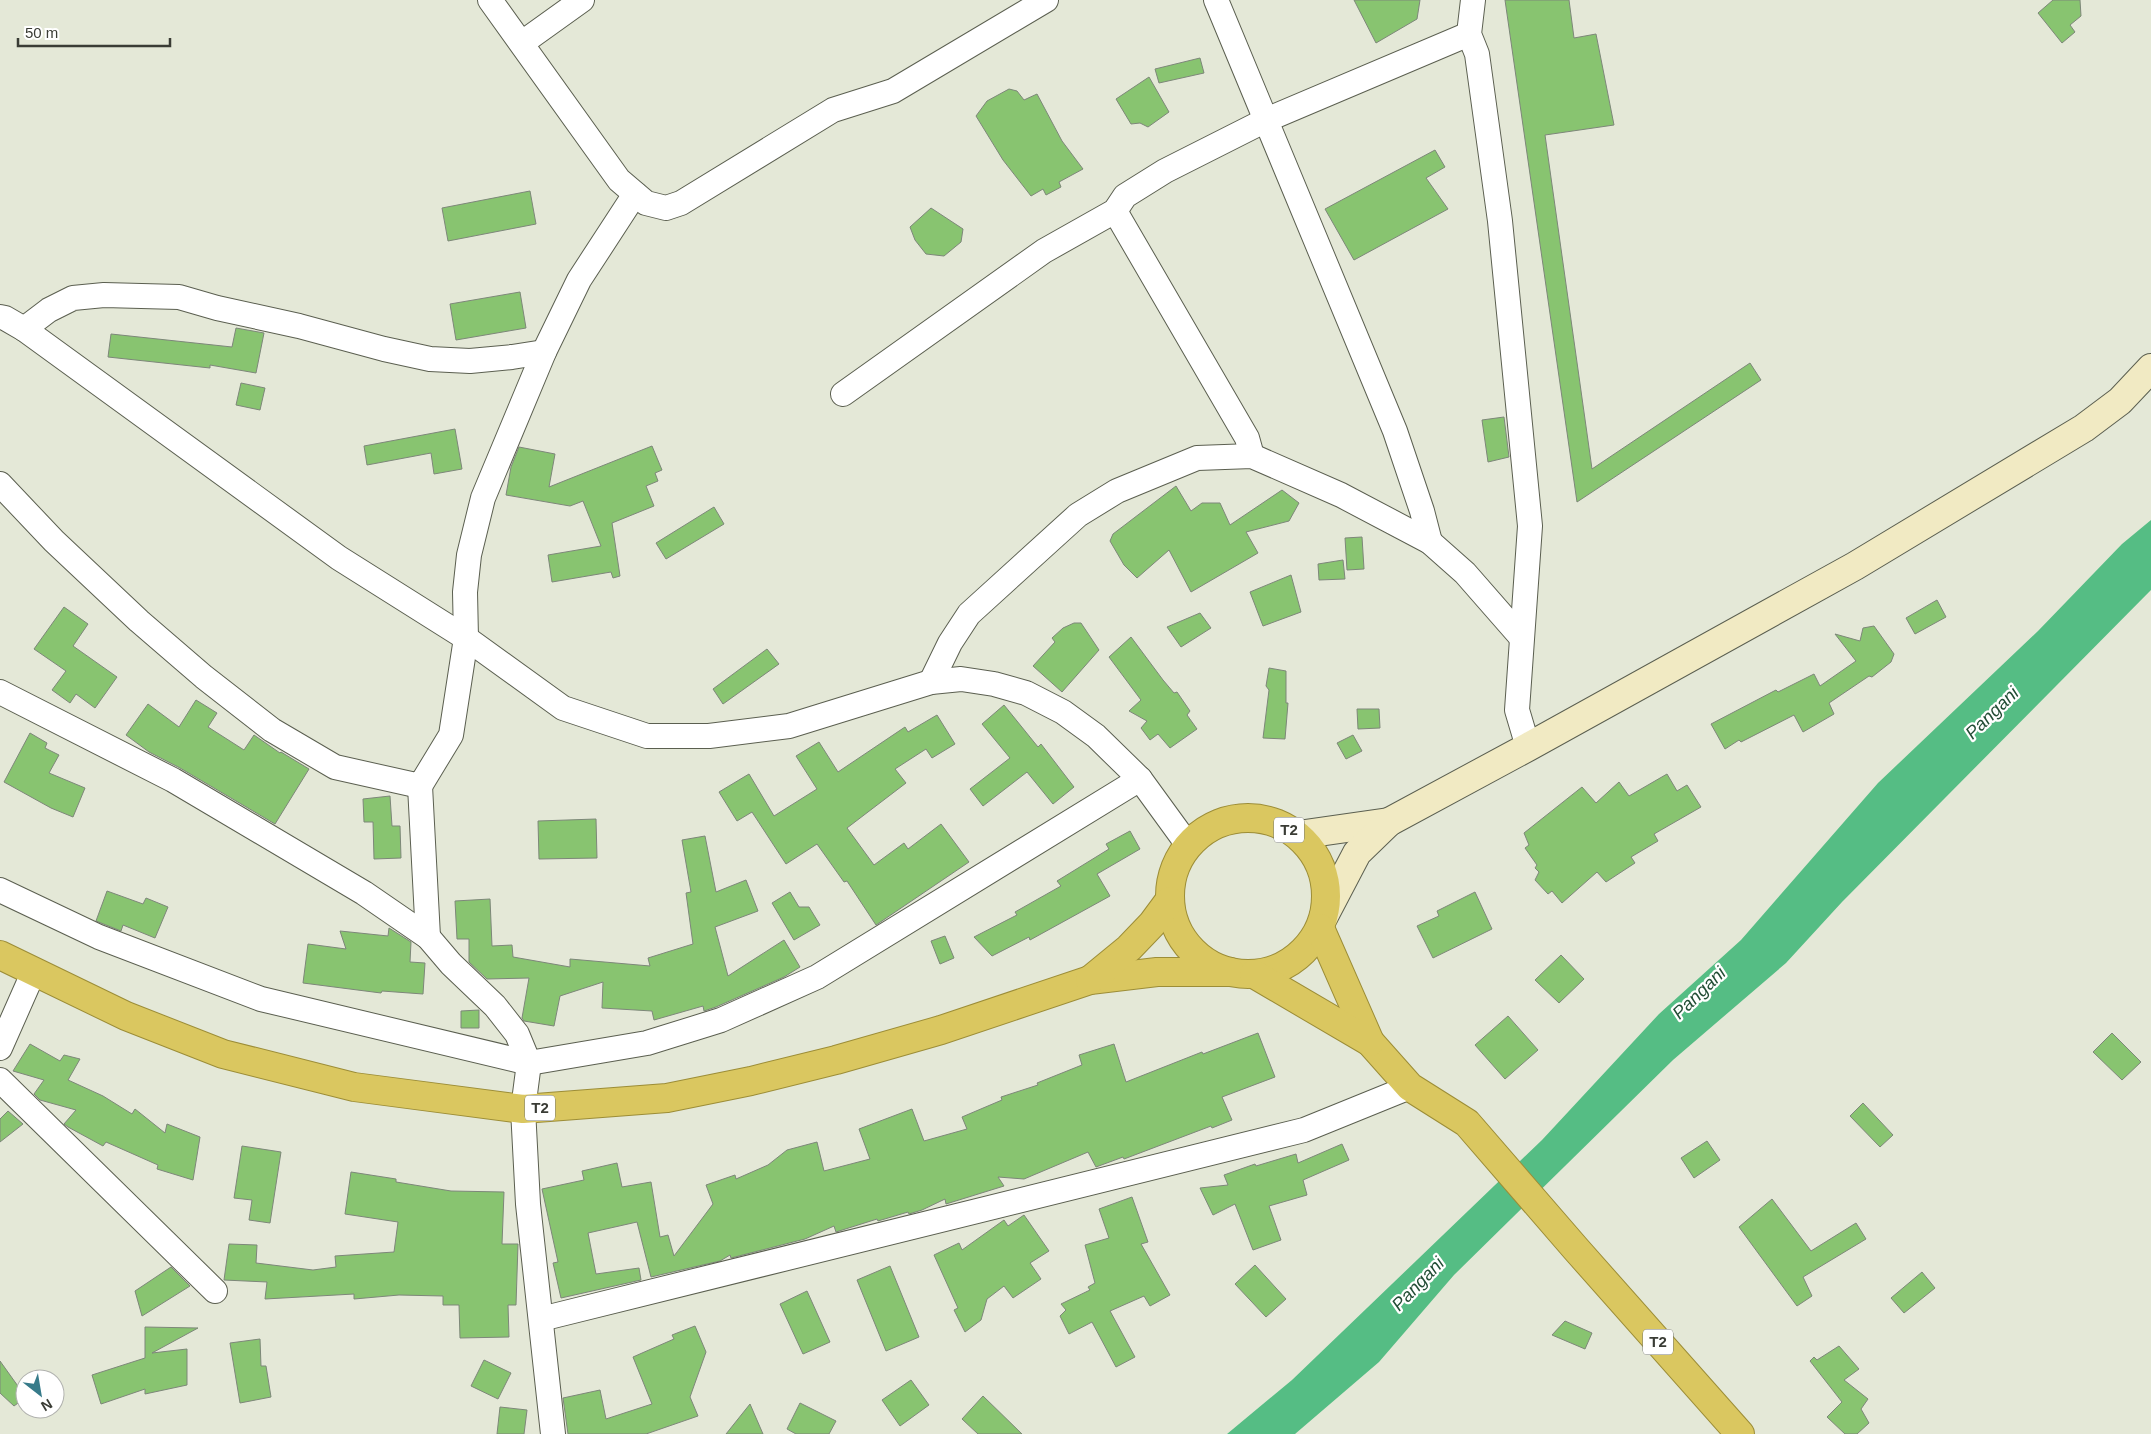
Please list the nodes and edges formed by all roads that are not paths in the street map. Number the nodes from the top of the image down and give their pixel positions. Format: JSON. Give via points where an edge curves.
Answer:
{"nodes":[{"id":1,"x":490,"y":0,"type":"edge"},
{"id":2,"x":582,"y":0,"type":"edge"},
{"id":3,"x":1046,"y":0,"type":"edge"},
{"id":4,"x":1216,"y":0,"type":"edge"},
{"id":5,"x":1473,"y":0,"type":"edge"},
{"id":6,"x":1469,"y":34,"type":"junction"},
{"id":7,"x":522,"y":44,"type":"junction"},
{"id":8,"x":1266,"y":120,"type":"junction"},
{"id":9,"x":635,"y":194,"type":"junction"},
{"id":10,"x":1115,"y":211,"type":"junction"},
{"id":11,"x":0,"y":317,"type":"edge"},
{"id":12,"x":24,"y":329,"type":"junction"},
{"id":13,"x":544,"y":352,"type":"junction"},
{"id":14,"x":2151,"y":368,"type":"edge"},
{"id":15,"x":843,"y":394,"type":"dead end"},
{"id":16,"x":1252,"y":456,"type":"junction"},
{"id":17,"x":0,"y":484,"type":"edge"},
{"id":18,"x":1430,"y":542,"type":"junction"},
{"id":19,"x":1521,"y":636,"type":"junction"},
{"id":20,"x":466,"y":638,"type":"junction"},
{"id":21,"x":932,"y":682,"type":"junction"},
{"id":22,"x":0,"y":692,"type":"edge"},
{"id":23,"x":1528,"y":747,"type":"junction"},
{"id":24,"x":1140,"y":779,"type":"junction"},
{"id":25,"x":420,"y":786,"type":"junction"},
{"id":26,"x":1389,"y":822,"type":"junction"},
{"id":27,"x":1298,"y":835,"type":"junction"},
{"id":28,"x":1188,"y":845,"type":"junction"},
{"id":29,"x":0,"y":890,"type":"edge"},
{"id":30,"x":1169,"y":901,"type":"junction"},
{"id":31,"x":1322,"y":922,"type":"junction"},
{"id":32,"x":428,"y":937,"type":"junction"},
{"id":33,"x":0,"y":955,"type":"edge"},
{"id":34,"x":34,"y":971,"type":"junction"},
{"id":35,"x":1242,"y":973,"type":"junction"},
{"id":36,"x":1090,"y":980,"type":"junction"},
{"id":37,"x":1370,"y":1042,"type":"junction"},
{"id":38,"x":0,"y":1048,"type":"edge"},
{"id":39,"x":529,"y":1063,"type":"junction"},
{"id":40,"x":0,"y":1080,"type":"edge"},
{"id":41,"x":1410,"y":1087,"type":"junction"},
{"id":42,"x":523,"y":1109,"type":"junction"},
{"id":43,"x":215,"y":1291,"type":"dead end"},
{"id":44,"x":541,"y":1320,"type":"junction"},
{"id":45,"x":553,"y":1434,"type":"edge"},
{"id":46,"x":1740,"y":1434,"type":"edge"}],
"edges":[{"from":1,"to":7,"type":"street"},
{"from":2,"to":7,"type":"street"},
{"from":3,"to":9,"type":"street","via":[[894,91],[832,110],[681,203],[666,208],[646,203]]},
{"from":4,"to":8,"type":"street"},
{"from":5,"to":6,"type":"street"},
{"from":6,"to":8,"type":"street"},
{"from":6,"to":19,"type":"street","via":[[1477,54],[1500,221],[1530,526]]},
{"from":7,"to":9,"type":"street","via":[[619,180]]},
{"from":8,"to":10,"type":"street","via":[[1165,171],[1126,196]]},
{"from":8,"to":18,"type":"street","via":[[1395,431]]},
{"from":9,"to":13,"type":"street","via":[[579,280]]},
{"from":10,"to":15,"type":"street","via":[[1044,251]]},
{"from":10,"to":16,"type":"street","via":[[1248,438]]},
{"from":11,"to":12,"type":"street"},
{"from":12,"to":13,"type":"street","via":[[49,310],[73,298],[143,295],[179,297],[430,358],[470,361]]},
{"from":12,"to":20,"type":"street","via":[[339,558]]},
{"from":13,"to":20,"type":"street","via":[[483,498],[464,592]]},
{"from":14,"to":23,"type":"main road","via":[[2120,401],[2084,428],[1855,566]]},
{"from":16,"to":18,"type":"street","via":[[1341,495]]},
{"from":16,"to":21,"type":"street","via":[[1197,458],[1117,491],[1078,515],[969,614],[950,643]]},
{"from":17,"to":25,"type":"street","via":[[54,541],[139,621],[272,730],[335,766]]},
{"from":18,"to":19,"type":"street","via":[[1465,573]]},
{"from":19,"to":23,"type":"street","via":[[1516,710]]},
{"from":20,"to":21,"type":"street","via":[[563,708],[647,736],[708,736],[789,726]]},
{"from":20,"to":25,"type":"street","via":[[451,735]]},
{"from":21,"to":24,"type":"street","via":[[961,679],[1026,693],[1063,712],[1096,736]]},
{"from":22,"to":32,"type":"street","via":[[173,780],[364,893]]},
{"from":23,"to":26,"type":"main road"},
{"from":24,"to":28,"type":"street"},
{"from":24,"to":39,"type":"street","via":[[817,977],[722,1020],[647,1043]]},
{"from":25,"to":32,"type":"street"},
{"from":26,"to":27,"type":"main road"},
{"from":26,"to":31,"type":"main road","via":[[1357,854]]},
{"from":27,"to":28,"type":"highway","number":"T2","via":[[1271,821],[1241,818],[1212,826]]},
{"from":27,"to":31,"type":"highway","number":"T2","via":[[1317,858],[1326,886]]},
{"from":28,"to":30,"type":"highway","number":"T2","via":[[1174,871]]},
{"from":29,"to":39,"type":"street","via":[[99,937],[261,999]]},
{"from":30,"to":35,"type":"highway","number":"T2","via":[[1175,925],[1188,946],[1206,963]]},
{"from":30,"to":36,"type":"highway","number":"T2","via":[[1129,948]]},
{"from":31,"to":35,"type":"highway","number":"T2","via":[[1308,946],[1294,960],[1274,970]]},
{"from":31,"to":37,"type":"highway","number":"T2"},
{"from":32,"to":39,"type":"street","via":[[495,1006],[517,1034]]},
{"from":33,"to":34,"type":"highway","number":"T2"},
{"from":34,"to":38,"type":"street"},
{"from":34,"to":42,"type":"highway","number":"T2","via":[[126,1016],[223,1054],[354,1087]]},
{"from":35,"to":36,"type":"highway","number":"T2","via":[[1158,972]]},
{"from":35,"to":37,"type":"highway","number":"T2"},
{"from":36,"to":42,"type":"highway","number":"T2","via":[[941,1030],[751,1081],[667,1098]]},
{"from":37,"to":41,"type":"highway","number":"T2"},
{"from":39,"to":42,"type":"street"},
{"from":40,"to":43,"type":"street"},
{"from":41,"to":44,"type":"street","via":[[1304,1130]]},
{"from":41,"to":46,"type":"highway","number":"T2","via":[[1467,1123]]},
{"from":42,"to":44,"type":"street","via":[[528,1204]]},
{"from":44,"to":45,"type":"street"}]}
